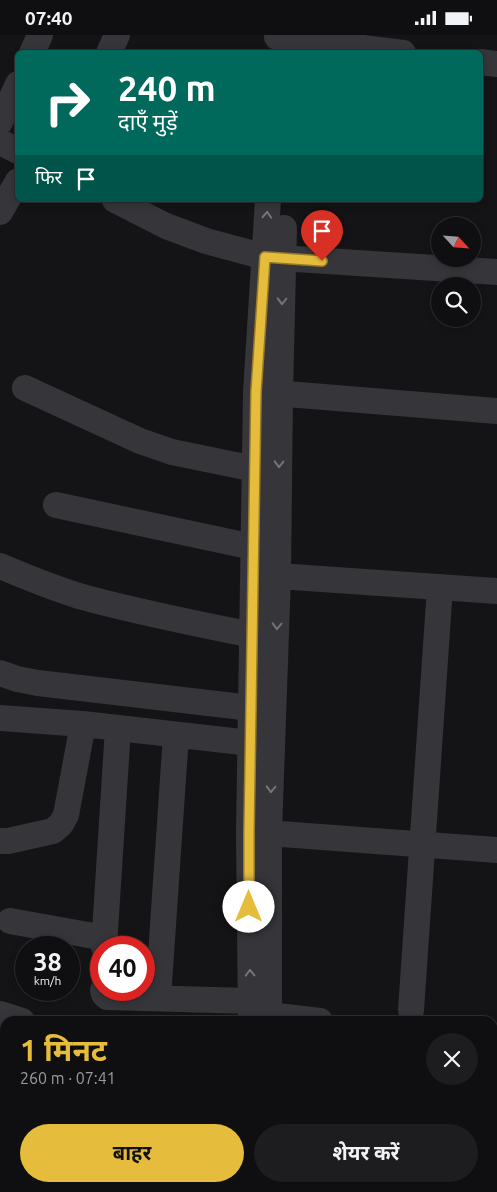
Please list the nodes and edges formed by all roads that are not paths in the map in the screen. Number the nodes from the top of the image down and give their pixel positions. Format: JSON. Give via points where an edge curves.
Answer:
{"nodes":[{"id":1,"x":40,"y":35,"type":"edge"},
{"id":2,"x":117,"y":35,"type":"edge"},
{"id":3,"x":284,"y":42,"type":"edge"},
{"id":4,"x":33,"y":50,"type":"edge"},
{"id":5,"x":110,"y":50,"type":"edge"},
{"id":6,"x":371,"y":50,"type":"edge"},
{"id":7,"x":483,"y":62,"type":"edge"},
{"id":8,"x":497,"y":64,"type":"edge"},
{"id":9,"x":15,"y":90,"type":"edge"},
{"id":10,"x":0,"y":122,"type":"edge"},
{"id":11,"x":0,"y":142,"type":"edge"},
{"id":12,"x":15,"y":150,"type":"edge"},
{"id":13,"x":15,"y":186,"type":"edge"},
{"id":14,"x":119,"y":202,"type":"edge"},
{"id":15,"x":268,"y":202,"type":"edge"},
{"id":16,"x":285,"y":202,"type":"edge"},
{"id":17,"x":0,"y":212,"type":"edge"},
{"id":18,"x":274,"y":258,"type":"junction"},
{"id":19,"x":497,"y":272,"type":"edge"},
{"id":20,"x":25,"y":388,"type":"dead end"},
{"id":21,"x":268,"y":393,"type":"junction"},
{"id":22,"x":497,"y":411,"type":"edge"},
{"id":23,"x":255,"y":469,"type":"junction"},
{"id":24,"x":56,"y":505,"type":"dead end"},
{"id":25,"x":254,"y":547,"type":"junction"},
{"id":26,"x":0,"y":567,"type":"edge"},
{"id":27,"x":278,"y":577,"type":"junction"},
{"id":28,"x":440,"y":587,"type":"junction"},
{"id":29,"x":497,"y":591,"type":"edge"},
{"id":30,"x":252,"y":635,"type":"junction"},
{"id":31,"x":0,"y":673,"type":"edge"},
{"id":32,"x":251,"y":708,"type":"junction"},
{"id":33,"x":0,"y":718,"type":"edge"},
{"id":34,"x":83,"y":724,"type":"junction"},
{"id":35,"x":118,"y":729,"type":"junction"},
{"id":36,"x":176,"y":735,"type":"junction"},
{"id":37,"x":261,"y":745,"type":"junction"},
{"id":38,"x":259,"y":833,"type":"junction"},
{"id":39,"x":0,"y":841,"type":"edge"},
{"id":40,"x":423,"y":845,"type":"junction"},
{"id":41,"x":497,"y":850,"type":"edge"},
{"id":42,"x":10,"y":921,"type":"dead end"},
{"id":43,"x":104,"y":936,"type":"edge"},
{"id":44,"x":90,"y":940,"type":"edge"},
{"id":45,"x":155,"y":998,"type":"edge"},
{"id":46,"x":158,"y":998,"type":"junction"},
{"id":47,"x":411,"y":1010,"type":"dead end"},
{"id":48,"x":260,"y":1015,"type":"edge"}],
"edges":[{"from":1,"to":4,"type":"street"},
{"from":2,"to":5,"type":"street"},
{"from":3,"to":6,"type":"street"},
{"from":7,"to":8,"type":"street"},
{"from":9,"to":10,"type":"street"},
{"from":11,"to":12,"type":"street"},
{"from":13,"to":17,"type":"street"},
{"from":14,"to":18,"type":"street","via":[[166,226],[206,241]]},
{"from":18,"to":15,"type":"street","one_way":true},
{"from":16,"to":18,"type":"street"},
{"from":18,"to":19,"type":"street"},
{"from":18,"to":21,"type":"street"},
{"from":20,"to":23,"type":"street","via":[[140,441],[172,452]]},
{"from":21,"to":22,"type":"street"},
{"from":21,"to":23,"type":"street"},
{"from":21,"to":27,"type":"street","one_way":true},
{"from":23,"to":25,"type":"street"},
{"from":24,"to":25,"type":"street"},
{"from":25,"to":30,"type":"street"},
{"from":26,"to":30,"type":"street","via":[[78,595]]},
{"from":27,"to":28,"type":"street"},
{"from":27,"to":37,"type":"street","one_way":true},
{"from":28,"to":29,"type":"street"},
{"from":28,"to":40,"type":"street"},
{"from":30,"to":32,"type":"street"},
{"from":31,"to":32,"type":"street","via":[[38,683]]},
{"from":32,"to":37,"type":"street"},
{"from":33,"to":34,"type":"street"},
{"from":34,"to":35,"type":"street"},
{"from":34,"to":39,"type":"street","via":[[66,815],[61,824],[53,831]]},
{"from":35,"to":36,"type":"street"},
{"from":35,"to":43,"type":"street"},
{"from":36,"to":37,"type":"street"},
{"from":36,"to":46,"type":"street"},
{"from":37,"to":38,"type":"street"},
{"from":38,"to":40,"type":"street"},
{"from":38,"to":48,"type":"street"},
{"from":40,"to":41,"type":"street"},
{"from":40,"to":47,"type":"street"},
{"from":42,"to":44,"type":"street"},
{"from":45,"to":46,"type":"street"},
{"from":46,"to":48,"type":"street"}]}
